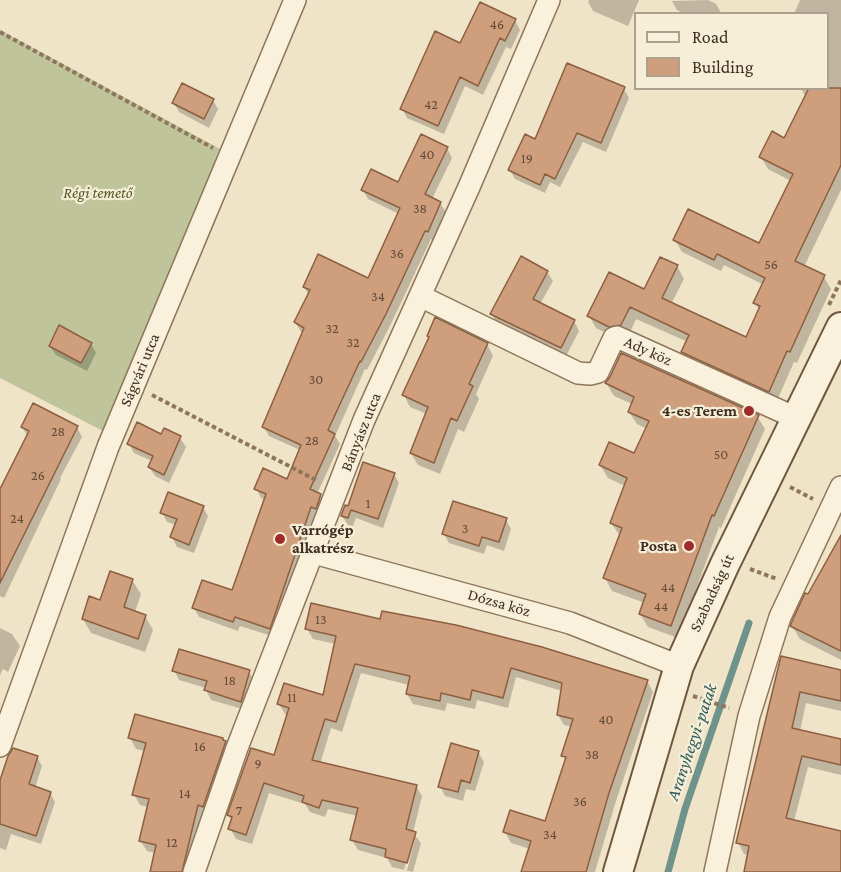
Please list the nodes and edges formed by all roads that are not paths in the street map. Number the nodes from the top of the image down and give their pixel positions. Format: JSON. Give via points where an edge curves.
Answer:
{"nodes":[{"id":1,"x":295,"y":0,"type":"edge"},
{"id":2,"x":549,"y":0,"type":"edge"},
{"id":3,"x":420,"y":296,"type":"junction"},
{"id":4,"x":841,"y":327,"type":"edge"},
{"id":5,"x":796,"y":418,"type":"junction"},
{"id":6,"x":841,"y":487,"type":"edge"},
{"id":7,"x":314,"y":553,"type":"junction"},
{"id":8,"x":679,"y":666,"type":"junction"},
{"id":9,"x":0,"y":746,"type":"edge"},
{"id":10,"x":194,"y":872,"type":"edge"},
{"id":11,"x":618,"y":872,"type":"edge"},
{"id":12,"x":715,"y":872,"type":"edge"}],
"edges":[{"from":1,"to":9,"type":"street","name":"Ságvári utca","via":[[108,447]]},
{"from":2,"to":3,"type":"street","name":"Bányász utca"},
{"from":3,"to":5,"type":"street","name":"Ady köz","via":[[578,372],[598,372],[617,337]]},
{"from":3,"to":7,"type":"street","name":"Bányász utca","via":[[364,420]]},
{"from":4,"to":5,"type":"main road","name":"Szabadság út"},
{"from":5,"to":8,"type":"main road","name":"Szabadság út"},
{"from":6,"to":12,"type":"street","via":[[780,617],[749,716]]},
{"from":7,"to":8,"type":"street","name":"Dózsa köz","via":[[570,623]]},
{"from":7,"to":10,"type":"street","name":"Bányász utca","via":[[237,748]]},
{"from":8,"to":11,"type":"main road","name":"Szabadság út"}]}
